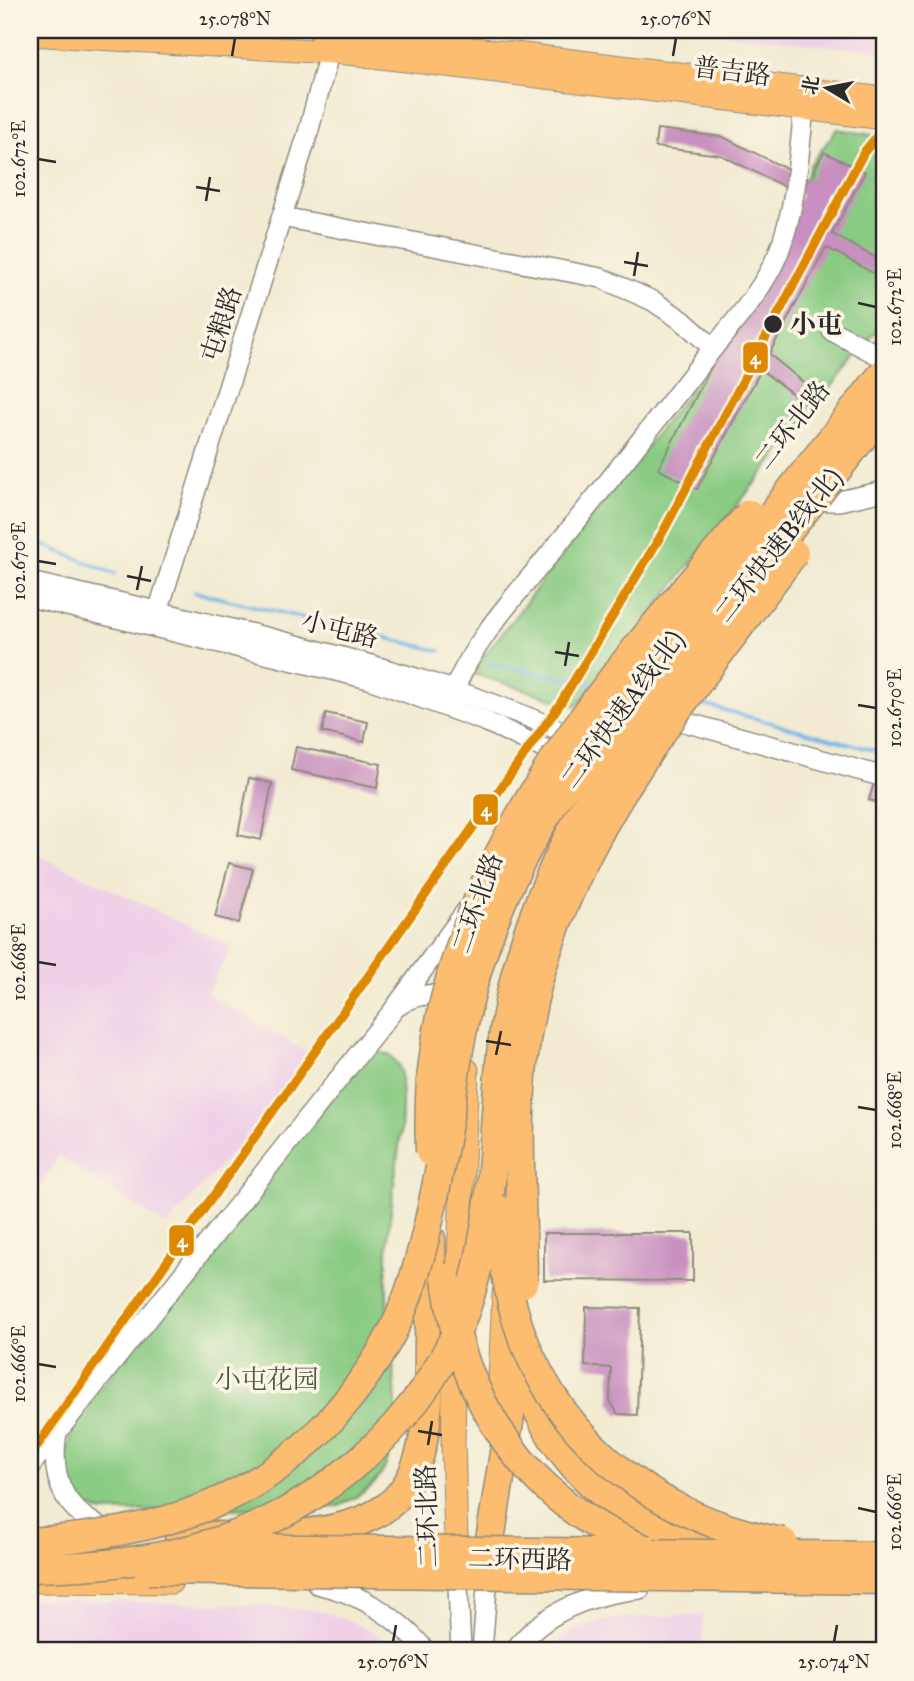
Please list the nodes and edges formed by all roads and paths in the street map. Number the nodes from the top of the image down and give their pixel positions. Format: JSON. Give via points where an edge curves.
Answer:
{"nodes":[{"id":1,"x":319,"y":30,"type":"edge"},
{"id":2,"x":30,"y":34,"type":"edge"},
{"id":3,"x":333,"y":37,"type":"edge"},
{"id":4,"x":884,"y":99,"type":"edge"},
{"id":5,"x":804,"y":107,"type":"junction"},
{"id":6,"x":884,"y":118,"type":"edge"},
{"id":7,"x":282,"y":217,"type":"junction"},
{"id":8,"x":832,"y":331,"type":"dead end"},
{"id":9,"x":713,"y":348,"type":"junction"},
{"id":10,"x":884,"y":360,"type":"edge"},
{"id":11,"x":884,"y":410,"type":"edge"},
{"id":12,"x":884,"y":428,"type":"edge"},
{"id":13,"x":884,"y":491,"type":"edge"},
{"id":14,"x":827,"y":501,"type":"junction"},
{"id":15,"x":30,"y":582,"type":"edge"},
{"id":16,"x":30,"y":597,"type":"edge"},
{"id":17,"x":158,"y":611,"type":"junction"},
{"id":18,"x":455,"y":688,"type":"junction"},
{"id":19,"x":659,"y":715,"type":"junction"},
{"id":20,"x":584,"y":741,"type":"junction"},
{"id":21,"x":626,"y":761,"type":"junction"},
{"id":22,"x":569,"y":764,"type":"junction"},
{"id":23,"x":884,"y":777,"type":"edge"},
{"id":24,"x":613,"y":783,"type":"junction"},
{"id":25,"x":392,"y":1012,"type":"junction"},
{"id":26,"x":471,"y":1029,"type":"junction"},
{"id":27,"x":452,"y":1094,"type":"junction"},
{"id":28,"x":498,"y":1099,"type":"junction"},
{"id":29,"x":521,"y":1340,"type":"junction"},
{"id":30,"x":57,"y":1432,"type":"junction"},
{"id":31,"x":30,"y":1466,"type":"edge"},
{"id":32,"x":30,"y":1534,"type":"edge"},
{"id":33,"x":123,"y":1535,"type":"junction"},
{"id":34,"x":236,"y":1535,"type":"junction"},
{"id":35,"x":179,"y":1536,"type":"junction"},
{"id":36,"x":455,"y":1539,"type":"junction"},
{"id":37,"x":490,"y":1539,"type":"junction"},
{"id":38,"x":735,"y":1543,"type":"junction"},
{"id":39,"x":30,"y":1544,"type":"edge"},
{"id":40,"x":884,"y":1545,"type":"edge"},
{"id":41,"x":884,"y":1555,"type":"edge"},
{"id":42,"x":30,"y":1569,"type":"edge"},
{"id":43,"x":884,"y":1580,"type":"edge"},
{"id":44,"x":30,"y":1581,"type":"edge"},
{"id":45,"x":317,"y":1584,"type":"junction"},
{"id":46,"x":458,"y":1586,"type":"junction"},
{"id":47,"x":487,"y":1587,"type":"junction"},
{"id":48,"x":640,"y":1589,"type":"junction"},
{"id":49,"x":884,"y":1592,"type":"edge"},
{"id":50,"x":426,"y":1651,"type":"edge"},
{"id":51,"x":461,"y":1651,"type":"edge"},
{"id":52,"x":482,"y":1651,"type":"edge"},
{"id":53,"x":514,"y":1651,"type":"edge"}],
"edges":[{"from":1,"to":3,"type":"main road","name":"普吉路"},
{"from":2,"to":3,"type":"main road","name":"普吉路"},
{"from":3,"to":4,"type":"main road","name":"普吉路"},
{"from":3,"to":5,"type":"main road","name":"普吉路"},
{"from":3,"to":7,"type":"street","name":"屯粮路"},
{"from":5,"to":6,"type":"main road","name":"普吉路"},
{"from":5,"to":9,"type":"street","via":[[797,174],[778,252],[763,285]]},
{"from":7,"to":9,"type":"street","via":[[601,278],[653,301]]},
{"from":7,"to":17,"type":"street","name":"屯粮路"},
{"from":8,"to":10,"type":"street"},
{"from":9,"to":18,"type":"street","via":[[493,625],[464,665]]},
{"from":10,"to":20,"type":"main road","name":"二环北路","via":[[641,661]]},
{"from":10,"to":27,"type":"highway","name":"二环快速A线(北)","bridge":true,"via":[[625,700],[544,818],[515,873],[483,953],[467,1008]]},
{"from":10,"to":34,"type":"highway","bridge":true,"via":[[632,654],[562,748],[508,834],[467,928],[449,984],[433,1061],[426,1424],[419,1457],[403,1488],[388,1506],[355,1522],[311,1531]]},
{"from":11,"to":28,"type":"highway","name":"二环快速B线(北)","bridge":true,"via":[[652,705],[582,811],[552,870],[521,954],[504,1030]]},
{"from":12,"to":14,"type":"main road"},
{"from":12,"to":29,"type":"highway","bridge":true,"via":[[640,762],[602,823],[562,908],[537,985],[524,1056]]},
{"from":13,"to":14,"type":"street"},
{"from":14,"to":19,"type":"main road"},
{"from":15,"to":17,"type":"street","name":"小屯路"},
{"from":16,"to":22,"type":"street","name":"小屯路","via":[[369,679],[487,722]]},
{"from":17,"to":18,"type":"street","name":"小屯路"},
{"from":18,"to":20,"type":"street","name":"小屯路"},
{"from":19,"to":21,"type":"main road"},
{"from":19,"to":23,"type":"street"},
{"from":20,"to":21,"type":"street","name":"小屯路"},
{"from":20,"to":22,"type":"main road","name":"二环北路"},
{"from":21,"to":24,"type":"main road"},
{"from":22,"to":24,"type":"street","name":"小屯路"},
{"from":22,"to":25,"type":"street"},
{"from":22,"to":26,"type":"main road","name":"二环北路","via":[[505,899],[483,969]]},
{"from":24,"to":37,"type":"main road","via":[[579,844],[549,915],[518,1036]]},
{"from":25,"to":26,"type":"street","via":[[413,997],[440,996],[462,1009]]},
{"from":25,"to":30,"type":"street"},
{"from":26,"to":36,"type":"main road","name":"二环北路","via":[[453,1382]]},
{"from":27,"to":39,"type":"highway","bridge":true,"via":[[429,1218],[401,1314],[366,1376],[328,1423],[276,1469],[209,1507],[125,1530]]},
{"from":27,"to":43,"type":"highway","bridge":true,"via":[[443,1209],[449,1303],[477,1394],[523,1463],[586,1519],[644,1548],[745,1569]]},
{"from":28,"to":34,"type":"highway","bridge":true,"via":[[491,1187],[477,1268],[461,1322],[437,1368],[393,1426],[339,1477],[296,1507]]},
{"from":28,"to":41,"type":"highway","bridge":true,"via":[[500,1222],[511,1297],[540,1375],[582,1435],[646,1491],[710,1524],[791,1544]]},
{"from":29,"to":37,"type":"highway"},
{"from":29,"to":38,"type":"highway","via":[[524,1372],[535,1406],[580,1473],[615,1502],[657,1525]]},
{"from":30,"to":31,"type":"street"},
{"from":30,"to":33,"type":"street","via":[[55,1469],[67,1500],[93,1524]]},
{"from":32,"to":33,"type":"main road","name":"二环西路"},
{"from":33,"to":35,"type":"main road","name":"二环西路"},
{"from":34,"to":35,"type":"highway"},
{"from":34,"to":42,"type":"highway","bridge":true,"via":[[154,1558]]},
{"from":35,"to":36,"type":"main road","name":"二环西路"},
{"from":36,"to":37,"type":"main road","name":"二环西路"},
{"from":36,"to":46,"type":"main road","name":"二环北路"},
{"from":37,"to":38,"type":"main road","name":"二环西路"},
{"from":37,"to":47,"type":"main road"},
{"from":38,"to":40,"type":"main road","name":"二环西路"},
{"from":39,"to":41,"type":"highway","bridge":true},
{"from":42,"to":43,"type":"highway","bridge":true},
{"from":44,"to":45,"type":"main road","name":"二环西路"},
{"from":45,"to":46,"type":"main road","name":"二环西路"},
{"from":45,"to":50,"type":"street","via":[[380,1609]]},
{"from":46,"to":47,"type":"main road","name":"二环西路"},
{"from":46,"to":51,"type":"street"},
{"from":47,"to":48,"type":"main road","name":"二环西路"},
{"from":47,"to":52,"type":"street"},
{"from":48,"to":49,"type":"main road","name":"二环西路"},
{"from":48,"to":53,"type":"street","via":[[568,1606],[541,1623]]}]}
